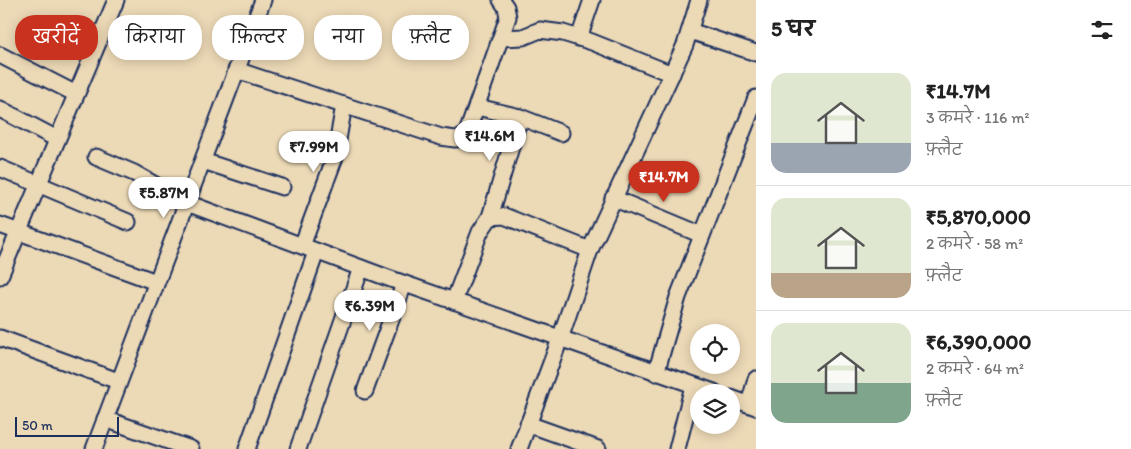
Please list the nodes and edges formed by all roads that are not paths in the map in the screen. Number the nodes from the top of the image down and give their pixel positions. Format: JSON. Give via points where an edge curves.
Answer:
{"nodes":[{"id":1,"x":116,"y":0,"type":"edge"},
{"id":2,"x":264,"y":0,"type":"edge"},
{"id":3,"x":501,"y":0,"type":"edge"},
{"id":4,"x":592,"y":0,"type":"edge"},
{"id":5,"x":698,"y":0,"type":"edge"},
{"id":6,"x":690,"y":31,"type":"junction"},
{"id":7,"x":502,"y":38,"type":"junction"},
{"id":8,"x":579,"y":38,"type":"junction"},
{"id":9,"x":756,"y":53,"type":"edge"},
{"id":10,"x":0,"y":55,"type":"edge"},
{"id":11,"x":236,"y":70,"type":"junction"},
{"id":12,"x":672,"y":74,"type":"junction"},
{"id":13,"x":76,"y":94,"type":"junction"},
{"id":14,"x":756,"y":98,"type":"edge"},
{"id":15,"x":344,"y":105,"type":"junction"},
{"id":16,"x":477,"y":107,"type":"junction"},
{"id":17,"x":0,"y":109,"type":"edge"},
{"id":18,"x":520,"y":117,"type":"junction"},
{"id":19,"x":561,"y":133,"type":"dead end"},
{"id":20,"x":57,"y":139,"type":"junction"},
{"id":21,"x":96,"y":157,"type":"dead end"},
{"id":22,"x":203,"y":161,"type":"junction"},
{"id":23,"x":0,"y":168,"type":"edge"},
{"id":24,"x":38,"y":184,"type":"junction"},
{"id":25,"x":282,"y":187,"type":"dead end"},
{"id":26,"x":613,"y":198,"type":"junction"},
{"id":27,"x":187,"y":203,"type":"junction"},
{"id":28,"x":490,"y":217,"type":"junction"},
{"id":29,"x":128,"y":222,"type":"dead end"},
{"id":30,"x":0,"y":225,"type":"edge"},
{"id":31,"x":18,"y":232,"type":"junction"},
{"id":32,"x":702,"y":235,"type":"junction"},
{"id":33,"x":309,"y":249,"type":"junction"},
{"id":34,"x":590,"y":250,"type":"junction"},
{"id":35,"x":361,"y":268,"type":"junction"},
{"id":36,"x":0,"y":276,"type":"edge"},
{"id":37,"x":156,"y":282,"type":"junction"},
{"id":38,"x":404,"y":284,"type":"junction"},
{"id":39,"x":454,"y":301,"type":"junction"},
{"id":40,"x":0,"y":338,"type":"edge"},
{"id":41,"x":560,"y":339,"type":"junction"},
{"id":42,"x":656,"y":373,"type":"junction"},
{"id":43,"x":756,"y":379,"type":"edge"},
{"id":44,"x":118,"y":381,"type":"junction"},
{"id":45,"x":690,"y":385,"type":"edge"},
{"id":46,"x":365,"y":391,"type":"dead end"},
{"id":47,"x":690,"y":398,"type":"edge"},
{"id":48,"x":740,"y":401,"type":"edge"},
{"id":49,"x":752,"y":406,"type":"edge"},
{"id":50,"x":105,"y":419,"type":"junction"},
{"id":51,"x":528,"y":424,"type":"junction"},
{"id":52,"x":94,"y":449,"type":"edge"},
{"id":53,"x":191,"y":449,"type":"edge"},
{"id":54,"x":247,"y":449,"type":"edge"},
{"id":55,"x":298,"y":449,"type":"edge"},
{"id":56,"x":519,"y":449,"type":"edge"},
{"id":57,"x":598,"y":449,"type":"edge"},
{"id":58,"x":677,"y":449,"type":"edge"}],
"edges":[{"from":1,"to":13,"type":"street"},
{"from":2,"to":11,"type":"street"},
{"from":3,"to":7,"type":"street","via":[[508,17]]},
{"from":4,"to":8,"type":"street"},
{"from":5,"to":6,"type":"street"},
{"from":6,"to":9,"type":"street"},
{"from":6,"to":12,"type":"street"},
{"from":7,"to":8,"type":"street","via":[[548,30]]},
{"from":7,"to":16,"type":"street"},
{"from":8,"to":12,"type":"street"},
{"from":10,"to":13,"type":"street"},
{"from":11,"to":15,"type":"street"},
{"from":11,"to":22,"type":"street"},
{"from":12,"to":26,"type":"street"},
{"from":13,"to":20,"type":"street"},
{"from":14,"to":32,"type":"street"},
{"from":15,"to":16,"type":"street","via":[[455,139],[463,138]]},
{"from":15,"to":33,"type":"street","via":[[335,157]]},
{"from":16,"to":18,"type":"street"},
{"from":17,"to":20,"type":"street"},
{"from":18,"to":19,"type":"street"},
{"from":18,"to":28,"type":"street"},
{"from":20,"to":24,"type":"street"},
{"from":21,"to":27,"type":"street","via":[[134,173]]},
{"from":22,"to":25,"type":"street"},
{"from":22,"to":27,"type":"street"},
{"from":23,"to":24,"type":"street"},
{"from":24,"to":29,"type":"street"},
{"from":24,"to":31,"type":"street"},
{"from":26,"to":32,"type":"street"},
{"from":26,"to":34,"type":"street"},
{"from":27,"to":33,"type":"street"},
{"from":27,"to":37,"type":"street"},
{"from":28,"to":34,"type":"street","via":[[504,216]]},
{"from":28,"to":39,"type":"street","via":[[480,232]]},
{"from":30,"to":31,"type":"street"},
{"from":31,"to":36,"type":"street"},
{"from":31,"to":37,"type":"street"},
{"from":32,"to":42,"type":"street","via":[[678,297]]},
{"from":33,"to":35,"type":"street"},
{"from":33,"to":54,"type":"street"},
{"from":34,"to":41,"type":"street"},
{"from":35,"to":38,"type":"street"},
{"from":35,"to":55,"type":"street"},
{"from":37,"to":44,"type":"street"},
{"from":38,"to":39,"type":"street"},
{"from":38,"to":46,"type":"street"},
{"from":39,"to":41,"type":"street"},
{"from":40,"to":44,"type":"street"},
{"from":41,"to":42,"type":"street"},
{"from":41,"to":51,"type":"street"},
{"from":42,"to":45,"type":"street"},
{"from":43,"to":49,"type":"street"},
{"from":44,"to":50,"type":"street"},
{"from":47,"to":58,"type":"street"},
{"from":48,"to":49,"type":"street"},
{"from":50,"to":52,"type":"street"},
{"from":50,"to":53,"type":"street"},
{"from":51,"to":56,"type":"street"},
{"from":51,"to":57,"type":"street"}]}
